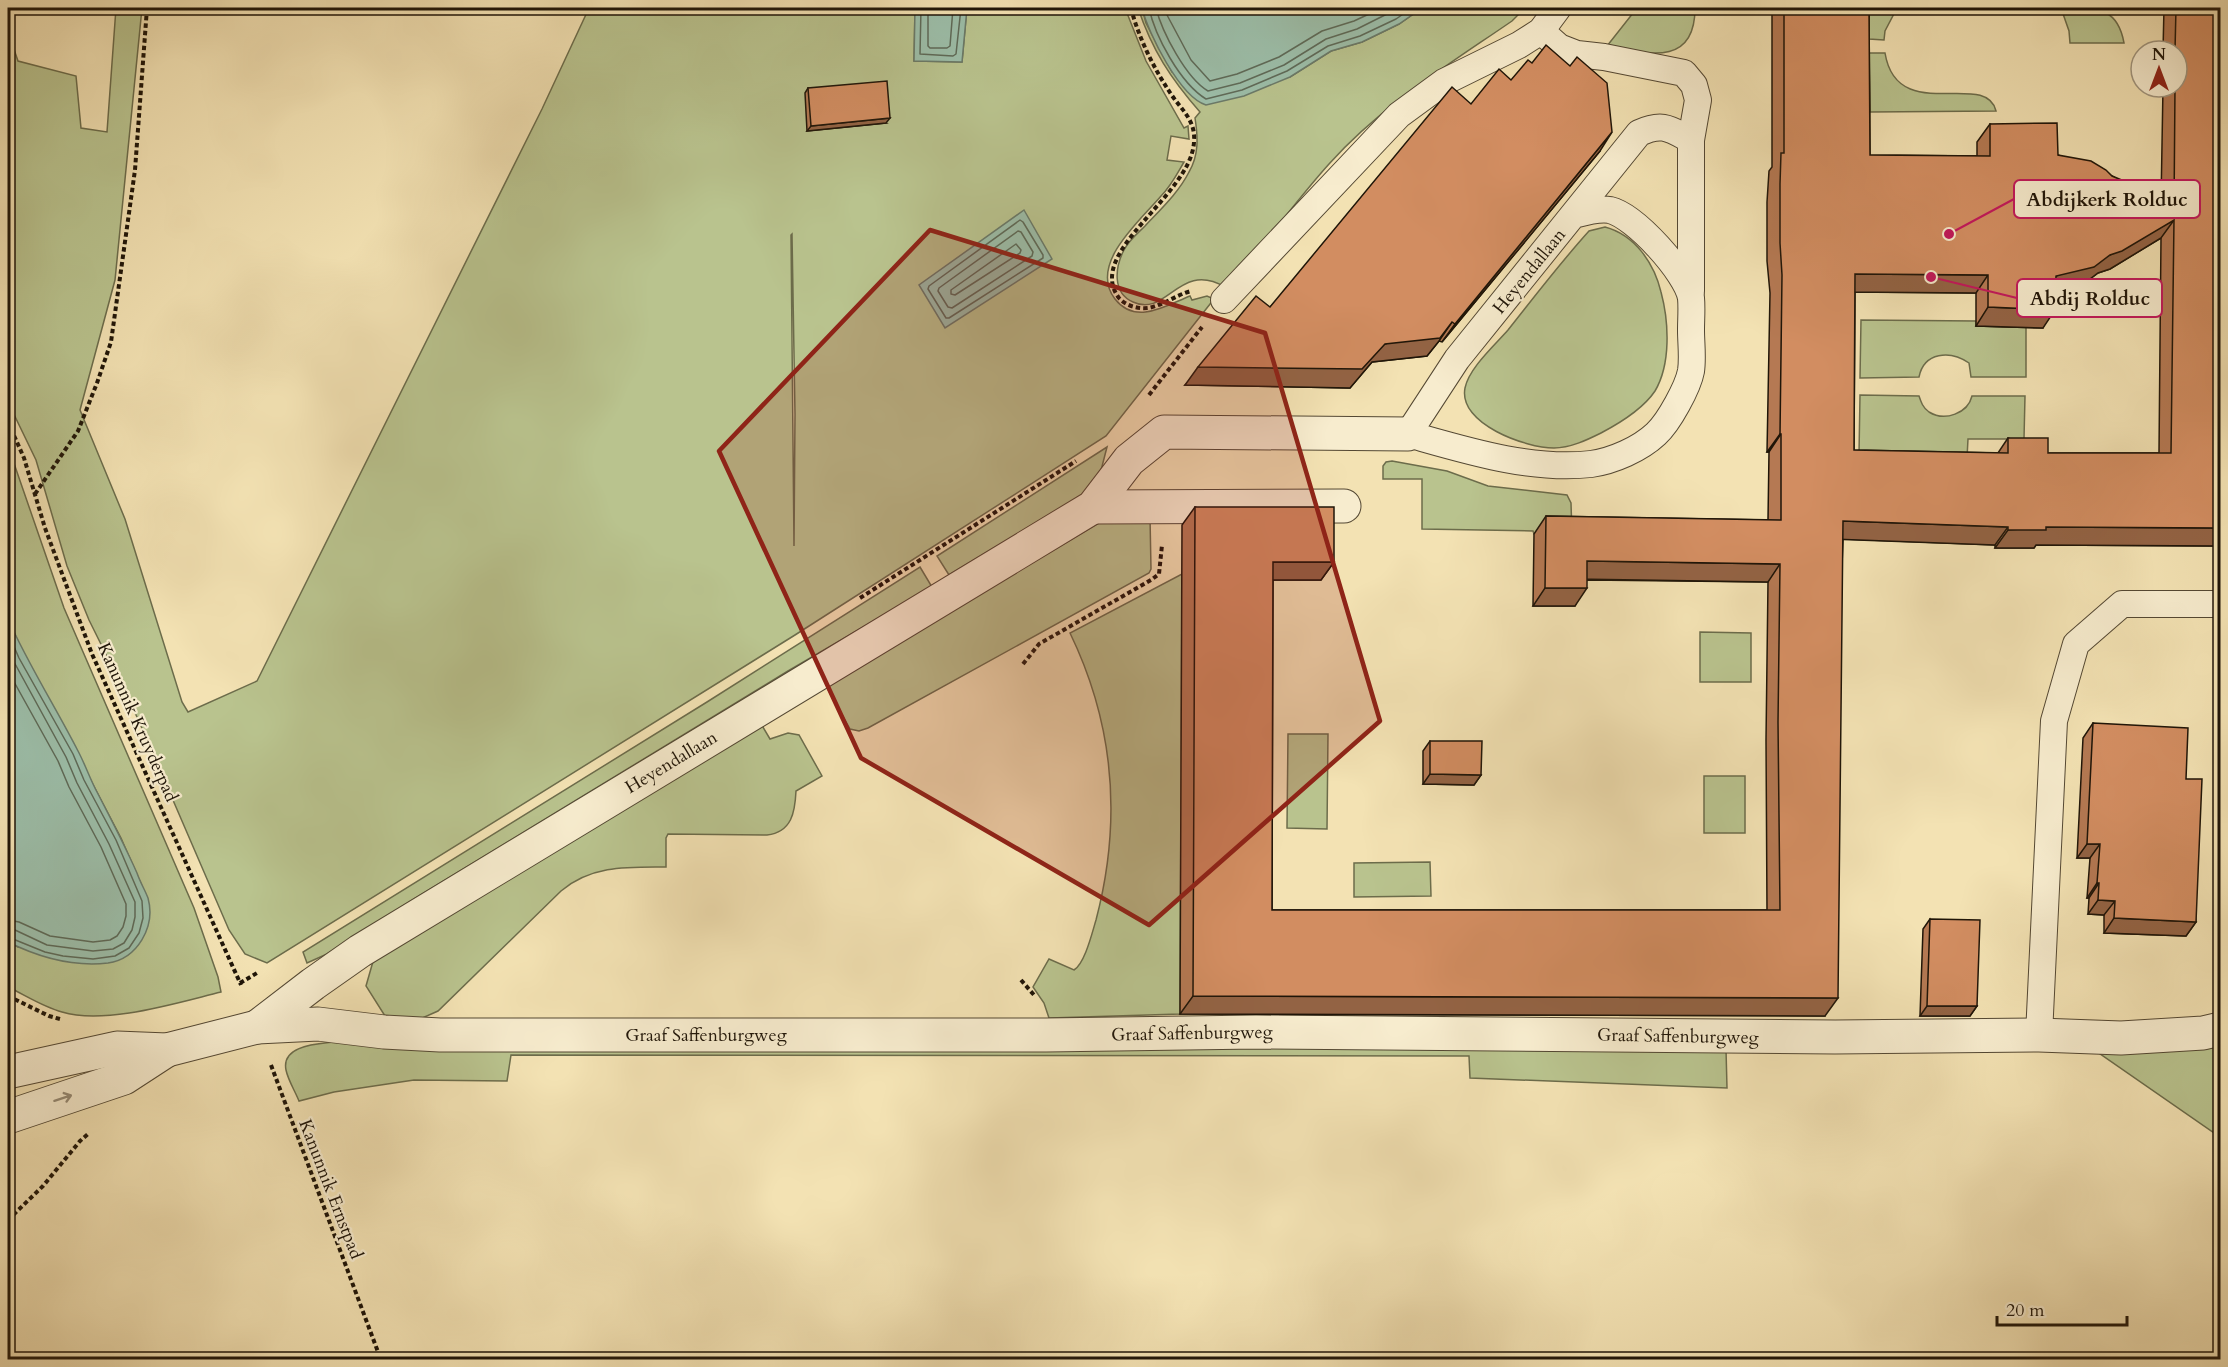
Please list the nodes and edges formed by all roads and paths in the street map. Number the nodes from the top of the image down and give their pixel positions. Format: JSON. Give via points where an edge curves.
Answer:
{"nodes":[{"id":1,"x":147,"y":8,"type":"edge"},
{"id":2,"x":1131,"y":8,"type":"edge"},
{"id":3,"x":1558,"y":8,"type":"edge"},
{"id":4,"x":1541,"y":32,"type":"junction"},
{"id":5,"x":1691,"y":140,"type":"junction"},
{"id":6,"x":1574,"y":215,"type":"junction"},
{"id":7,"x":1189,"y":291,"type":"dead end"},
{"id":8,"x":1691,"y":296,"type":"junction"},
{"id":9,"x":1224,"y":300,"type":"joint"},
{"id":10,"x":8,"y":422,"type":"edge"},
{"id":11,"x":1164,"y":432,"type":"junction"},
{"id":12,"x":1408,"y":434,"type":"junction"},
{"id":13,"x":35,"y":494,"type":"junction"},
{"id":14,"x":1162,"y":506,"type":"junction"},
{"id":15,"x":1344,"y":506,"type":"dead end"},
{"id":16,"x":1093,"y":507,"type":"junction"},
{"id":17,"x":2220,"y":603,"type":"edge"},
{"id":18,"x":1023,"y":664,"type":"dead end"},
{"id":19,"x":1021,"y":980,"type":"dead end"},
{"id":20,"x":1030,"y":989,"type":"dead end"},
{"id":21,"x":257,"y":1027,"type":"junction"},
{"id":22,"x":2220,"y":1029,"type":"edge"},
{"id":23,"x":2039,"y":1035,"type":"junction"},
{"id":24,"x":167,"y":1050,"type":"junction"},
{"id":25,"x":8,"y":1072,"type":"edge"},
{"id":26,"x":8,"y":1117,"type":"edge"},
{"id":27,"x":381,"y":1359,"type":"edge"}],
"edges":[{"from":1,"to":13,"type":"path","via":[[135,170],[111,342],[78,431]]},
{"from":2,"to":7,"type":"path","via":[[1169,92],[1194,127],[1194,143],[1180,180],[1117,256],[1111,275],[1113,285],[1123,302],[1139,308],[1156,306]]},
{"from":3,"to":4,"type":"lane"},
{"from":4,"to":5,"type":"lane","via":[[1559,47],[1577,54],[1684,73],[1694,85],[1698,100]]},
{"from":4,"to":9,"type":"lane","via":[[1444,82],[1399,115]]},
{"from":5,"to":6,"type":"lane","via":[[1665,126],[1639,133]]},
{"from":5,"to":8,"type":"lane"},
{"from":6,"to":8,"type":"lane","name":"Heyendallaan","via":[[1598,210],[1619,214],[1644,232],[1674,264]]},
{"from":6,"to":12,"type":"lane","name":"Heyendallaan","via":[[1457,359]]},
{"from":8,"to":12,"type":"lane","name":"Heyendallaan","via":[[1691,370],[1687,384],[1657,434],[1632,450],[1593,463],[1556,466]]},
{"from":9,"to":11,"type":"path","via":[[1148,396]]},
{"from":10,"to":13,"type":"path","name":"Kanunnik Kruyderpad"},
{"from":11,"to":12,"type":"street","name":"Heyendallaan"},
{"from":11,"to":16,"type":"street","name":"Heyendallaan","via":[[1129,460]]},
{"from":13,"to":21,"type":"path","name":"Kanunnik Kruyderpad","via":[[92,654]]},
{"from":14,"to":15,"type":"street"},
{"from":14,"to":16,"type":"street"},
{"from":14,"to":18,"type":"path","via":[[1159,574],[1039,644]]},
{"from":16,"to":21,"type":"street","name":"Heyendallaan","via":[[360,951]]},
{"from":17,"to":23,"type":"lane","via":[[2122,603],[2076,644],[2054,721]]},
{"from":19,"to":20,"type":"path"},
{"from":21,"to":23,"type":"street","name":"Graaf Saffenburgweg","via":[[318,1024],[384,1032],[448,1026],[1046,1035]]},
{"from":21,"to":24,"type":"street","name":"Graaf Saffenburgweg"},
{"from":21,"to":27,"type":"path","name":"Kanunnik Ernstpad"},
{"from":22,"to":23,"type":"street","name":"Graaf Saffenburgweg","via":[[2121,1038]]},
{"from":24,"to":25,"type":"street","name":"Graaf Saffenburgweg","via":[[117,1048]]},
{"from":26,"to":24,"type":"street","name":"Graaf Saffenburgweg","one_way":true,"via":[[124,1078]]}]}
